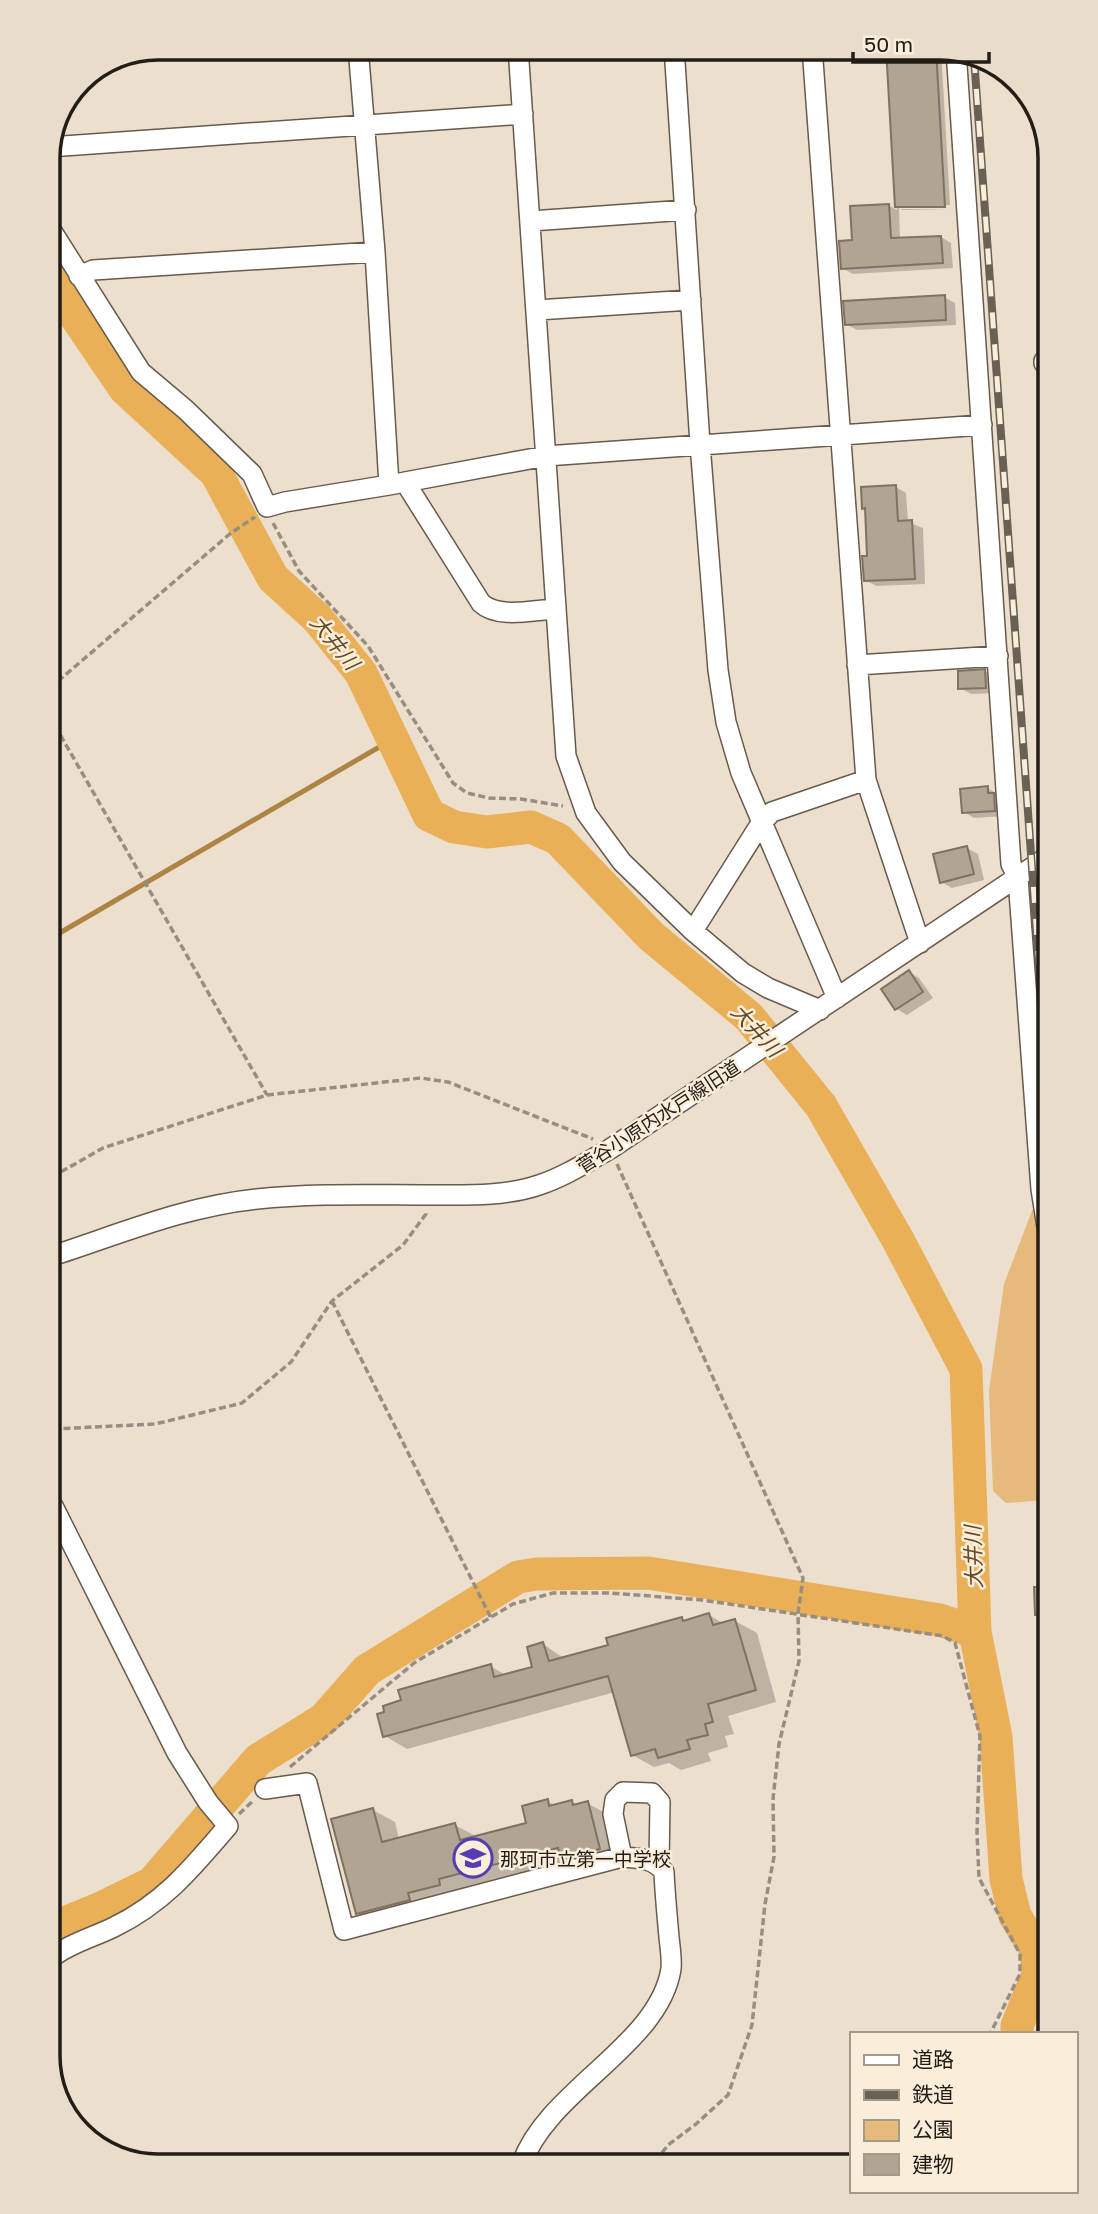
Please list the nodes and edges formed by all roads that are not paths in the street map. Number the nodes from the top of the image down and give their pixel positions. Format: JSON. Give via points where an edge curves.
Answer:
{"nodes":[{"id":1,"x":359,"y":60,"type":"edge"},
{"id":2,"x":519,"y":60,"type":"edge"},
{"id":3,"x":675,"y":60,"type":"edge"},
{"id":4,"x":813,"y":60,"type":"edge"},
{"id":5,"x":957,"y":62,"type":"edge"},
{"id":6,"x":523,"y":114,"type":"junction"},
{"id":7,"x":364,"y":126,"type":"junction"},
{"id":8,"x":61,"y":146,"type":"edge"},
{"id":9,"x":685,"y":210,"type":"junction"},
{"id":10,"x":531,"y":221,"type":"junction"},
{"id":11,"x":60,"y":245,"type":"edge"},
{"id":12,"x":375,"y":252,"type":"junction"},
{"id":13,"x":79,"y":276,"type":"junction"},
{"id":14,"x":691,"y":300,"type":"junction"},
{"id":15,"x":537,"y":310,"type":"junction"},
{"id":16,"x":982,"y":425,"type":"junction"},
{"id":17,"x":841,"y":435,"type":"junction"},
{"id":18,"x":700,"y":444,"type":"junction"},
{"id":19,"x":546,"y":456,"type":"junction"},
{"id":20,"x":397,"y":484,"type":"junction"},
{"id":21,"x":555,"y":609,"type":"junction"},
{"id":22,"x":998,"y":656,"type":"junction"},
{"id":23,"x":857,"y":665,"type":"junction"},
{"id":24,"x":866,"y":780,"type":"junction"},
{"id":25,"x":761,"y":823,"type":"junction"},
{"id":26,"x":1038,"y":864,"type":"edge"},
{"id":27,"x":1018,"y":878,"type":"junction"},
{"id":28,"x":693,"y":931,"type":"junction"},
{"id":29,"x":920,"y":943,"type":"junction"},
{"id":30,"x":837,"y":998,"type":"junction"},
{"id":31,"x":820,"y":1010,"type":"junction"},
{"id":32,"x":1038,"y":1148,"type":"edge"},
{"id":33,"x":60,"y":1253,"type":"edge"},
{"id":34,"x":60,"y":1520,"type":"edge"},
{"id":35,"x":265,"y":1789,"type":"road end"},
{"id":36,"x":622,"y":1857,"type":"junction"},
{"id":37,"x":659,"y":1865,"type":"junction"},
{"id":38,"x":60,"y":1951,"type":"edge"},
{"id":39,"x":526,"y":2154,"type":"edge"}],
"edges":[{"from":1,"to":7,"type":"street"},
{"from":2,"to":6,"type":"street"},
{"from":3,"to":9,"type":"street"},
{"from":4,"to":17,"type":"street"},
{"from":5,"to":16,"type":"street"},
{"from":6,"to":7,"type":"street"},
{"from":6,"to":10,"type":"street"},
{"from":7,"to":8,"type":"street"},
{"from":7,"to":12,"type":"street"},
{"from":9,"to":10,"type":"street"},
{"from":9,"to":14,"type":"street"},
{"from":10,"to":15,"type":"street"},
{"from":11,"to":13,"type":"street"},
{"from":12,"to":13,"type":"street","via":[[93,270]]},
{"from":12,"to":20,"type":"street"},
{"from":13,"to":20,"type":"street","via":[[141,372],[252,474],[262,512],[285,502]]},
{"from":14,"to":15,"type":"street"},
{"from":14,"to":18,"type":"street"},
{"from":15,"to":19,"type":"street"},
{"from":16,"to":17,"type":"street"},
{"from":16,"to":22,"type":"street"},
{"from":17,"to":18,"type":"street"},
{"from":17,"to":23,"type":"street"},
{"from":18,"to":19,"type":"street"},
{"from":18,"to":25,"type":"street","via":[[726,722]]},
{"from":19,"to":20,"type":"street"},
{"from":19,"to":21,"type":"street"},
{"from":20,"to":21,"type":"street","via":[[487,609]]},
{"from":21,"to":28,"type":"street","via":[[566,756],[586,813],[622,862]]},
{"from":22,"to":23,"type":"street"},
{"from":22,"to":27,"type":"street","via":[[1011,864]]},
{"from":23,"to":24,"type":"street"},
{"from":24,"to":25,"type":"street","via":[[772,811]]},
{"from":24,"to":29,"type":"street"},
{"from":25,"to":28,"type":"street"},
{"from":25,"to":30,"type":"street"},
{"from":26,"to":27,"type":"street","name":"菅谷小原内水戸線旧道"},
{"from":27,"to":29,"type":"street","name":"菅谷小原内水戸線旧道"},
{"from":27,"to":32,"type":"street"},
{"from":28,"to":31,"type":"street","via":[[743,973]]},
{"from":29,"to":30,"type":"street","name":"菅谷小原内水戸線旧道"},
{"from":30,"to":31,"type":"street","name":"菅谷小原内水戸線旧道"},
{"from":31,"to":33,"type":"street","name":"菅谷小原内水戸線旧道","via":[[610,1149],[538,1185],[505,1192],[235,1202],[178,1214]]},
{"from":34,"to":38,"type":"street","via":[[177,1753],[225,1822],[184,1878],[147,1907]]},
{"from":35,"to":36,"type":"street","via":[[307,1783],[344,1930]]},
{"from":36,"to":37,"type":"street"},
{"from":36,"to":37,"type":"street","via":[[612,1814],[615,1800],[623,1792],[652,1793],[660,1802]]},
{"from":37,"to":39,"type":"street","via":[[664,1872],[671,1967],[664,1993],[634,2035],[569,2098]]}]}
